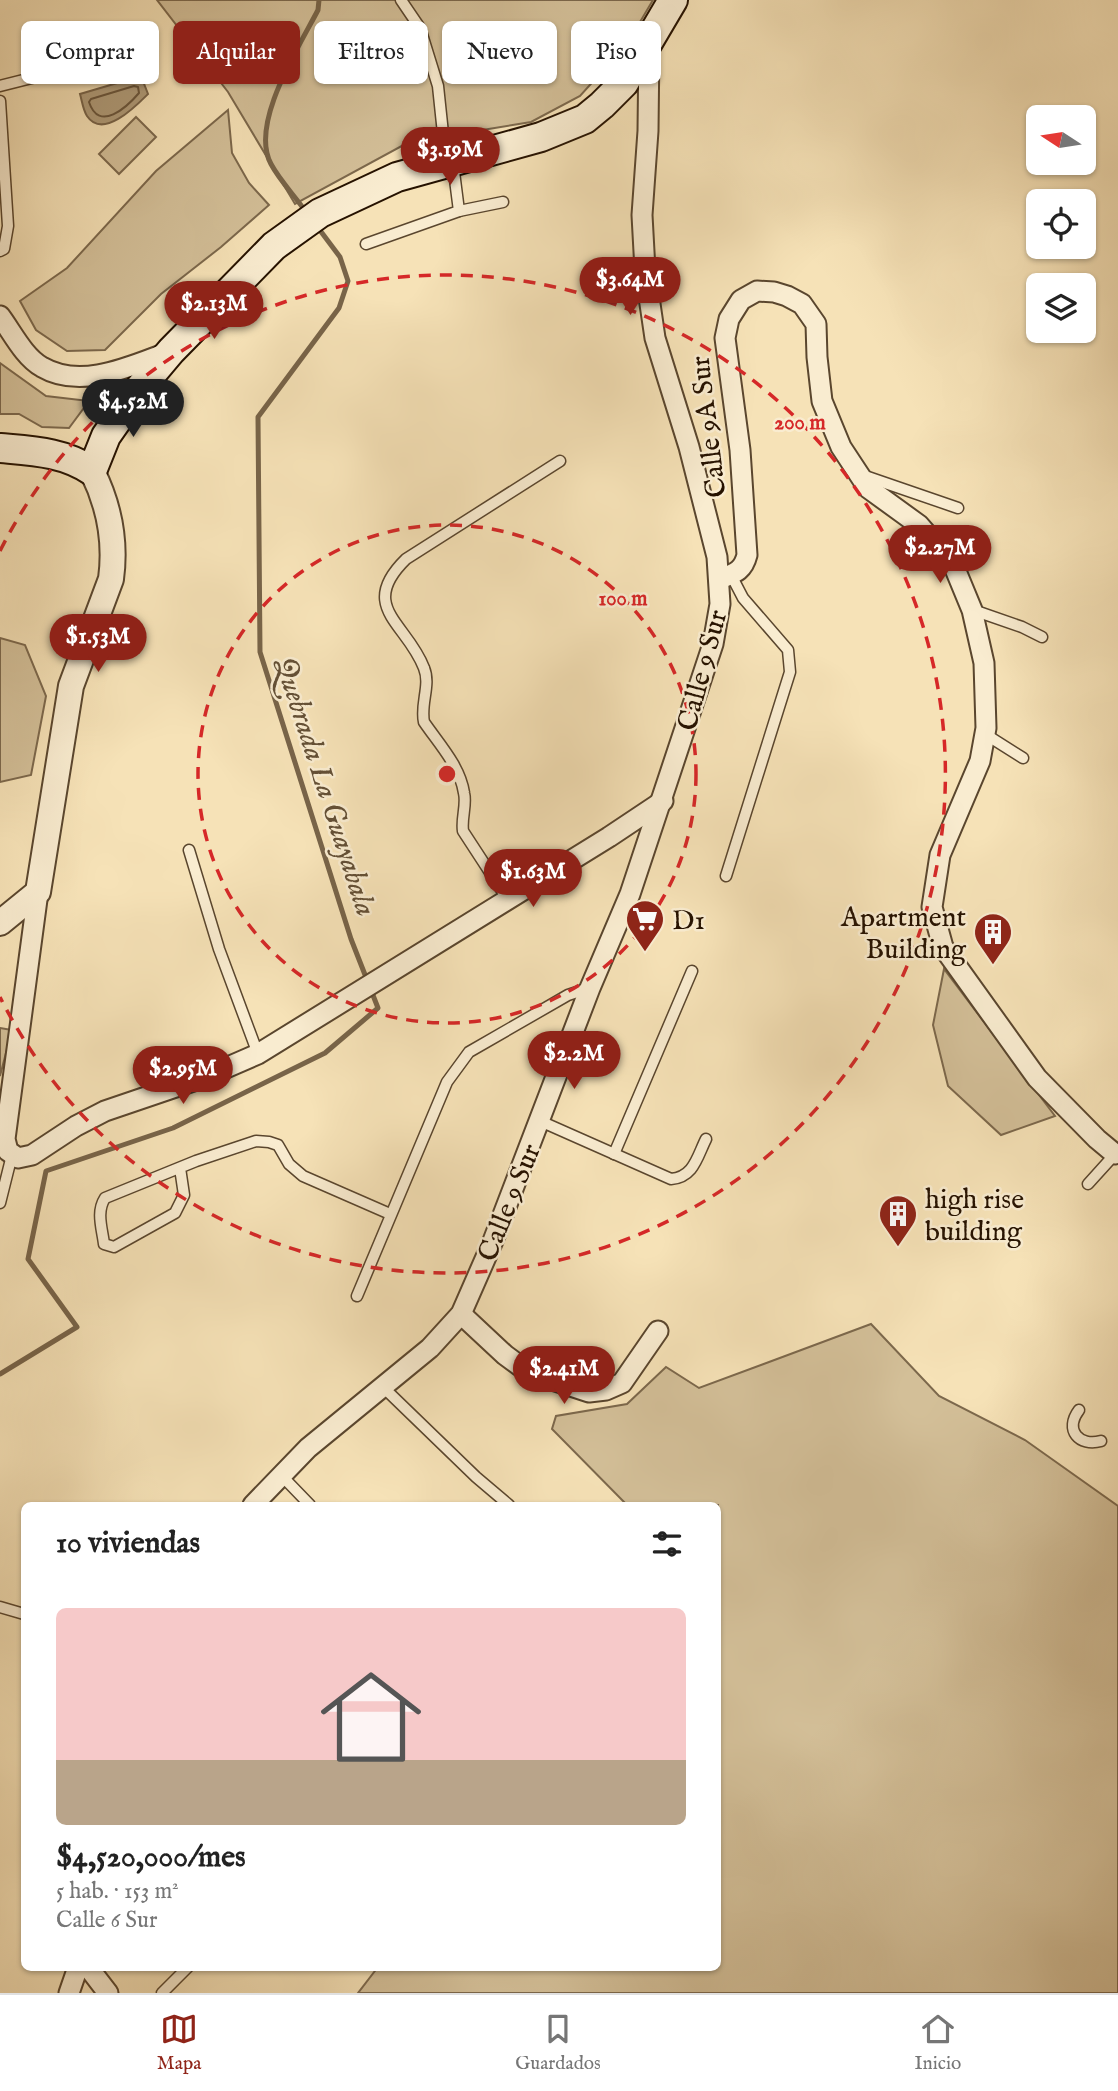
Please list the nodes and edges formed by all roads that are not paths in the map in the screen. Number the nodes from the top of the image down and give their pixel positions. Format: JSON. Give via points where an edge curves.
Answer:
{"nodes":[{"id":1,"x":401,"y":0,"type":"edge"},
{"id":2,"x":673,"y":0,"type":"edge"},
{"id":3,"x":661,"y":22,"type":"edge"},
{"id":4,"x":21,"y":81,"type":"edge"},
{"id":5,"x":623,"y":84,"type":"edge"},
{"id":6,"x":649,"y":84,"type":"edge"},
{"id":7,"x":0,"y":86,"type":"edge"},
{"id":8,"x":0,"y":101,"type":"edge"},
{"id":9,"x":449,"y":161,"type":"junction"},
{"id":10,"x":503,"y":202,"type":"dead end"},
{"id":11,"x":459,"y":211,"type":"junction"},
{"id":12,"x":366,"y":244,"type":"dead end"},
{"id":13,"x":0,"y":251,"type":"edge"},
{"id":14,"x":0,"y":316,"type":"edge"},
{"id":15,"x":170,"y":351,"type":"junction"},
{"id":16,"x":0,"y":448,"type":"edge"},
{"id":17,"x":560,"y":461,"type":"dead end"},
{"id":18,"x":92,"y":471,"type":"junction"},
{"id":19,"x":858,"y":474,"type":"junction"},
{"id":20,"x":958,"y":508,"type":"dead end"},
{"id":21,"x":725,"y":577,"type":"junction"},
{"id":22,"x":972,"y":610,"type":"junction"},
{"id":23,"x":1042,"y":637,"type":"dead end"},
{"id":24,"x":985,"y":734,"type":"junction"},
{"id":25,"x":1023,"y":758,"type":"dead end"},
{"id":26,"x":663,"y":801,"type":"junction"},
{"id":27,"x":610,"y":837,"type":"junction"},
{"id":28,"x":189,"y":850,"type":"dead end"},
{"id":29,"x":643,"y":859,"type":"junction"},
{"id":30,"x":726,"y":876,"type":"dead end"},
{"id":31,"x":38,"y":892,"type":"junction"},
{"id":32,"x":508,"y":900,"type":"junction"},
{"id":33,"x":0,"y":923,"type":"edge"},
{"id":34,"x":692,"y":971,"type":"dead end"},
{"id":35,"x":590,"y":988,"type":"junction"},
{"id":36,"x":258,"y":1054,"type":"junction"},
{"id":37,"x":540,"y":1121,"type":"junction"},
{"id":38,"x":706,"y":1139,"type":"dead end"},
{"id":39,"x":10,"y":1153,"type":"junction"},
{"id":40,"x":614,"y":1154,"type":"junction"},
{"id":41,"x":1115,"y":1154,"type":"joint"},
{"id":42,"x":180,"y":1168,"type":"junction"},
{"id":43,"x":1088,"y":1184,"type":"dead end"},
{"id":44,"x":0,"y":1203,"type":"edge"},
{"id":45,"x":390,"y":1214,"type":"junction"},
{"id":46,"x":357,"y":1296,"type":"dead end"},
{"id":47,"x":460,"y":1314,"type":"junction"},
{"id":48,"x":658,"y":1331,"type":"dead end"},
{"id":49,"x":383,"y":1387,"type":"junction"},
{"id":50,"x":1079,"y":1410,"type":"dead end"},
{"id":51,"x":1101,"y":1441,"type":"dead end"},
{"id":52,"x":282,"y":1476,"type":"junction"},
{"id":53,"x":256,"y":1502,"type":"edge"},
{"id":54,"x":307,"y":1502,"type":"edge"},
{"id":55,"x":505,"y":1502,"type":"edge"},
{"id":56,"x":0,"y":1607,"type":"edge"},
{"id":57,"x":21,"y":1613,"type":"edge"},
{"id":58,"x":77,"y":1971,"type":"edge"},
{"id":59,"x":91,"y":1971,"type":"edge"},
{"id":60,"x":184,"y":1971,"type":"edge"},
{"id":61,"x":69,"y":1993,"type":"edge"},
{"id":62,"x":108,"y":1993,"type":"edge"},
{"id":63,"x":162,"y":1993,"type":"edge"}],
"edges":[{"from":1,"to":9,"type":"lane","via":[[420,28],[438,86]]},
{"from":2,"to":3,"type":"main road","name":"Calle 9 Sur"},
{"from":4,"to":7,"type":"lane"},
{"from":5,"to":9,"type":"main road","via":[[585,119],[541,137]]},
{"from":6,"to":21,"type":"street","name":"Calle 9 Sur","via":[[642,215],[648,302]]},
{"from":8,"to":13,"type":"lane","via":[[8,226]]},
{"from":9,"to":11,"type":"lane"},
{"from":9,"to":15,"type":"main road","via":[[397,177],[311,219],[274,246]]},
{"from":10,"to":11,"type":"lane"},
{"from":11,"to":12,"type":"lane"},
{"from":14,"to":15,"type":"street","via":[[32,358],[63,374],[109,372]]},
{"from":15,"to":18,"type":"main road","via":[[106,436]]},
{"from":16,"to":18,"type":"main road","via":[[66,457]]},
{"from":17,"to":32,"type":"lane","via":[[406,559],[392,572],[385,588],[385,601],[425,669],[424,722],[459,776],[465,795],[463,831]]},
{"from":18,"to":31,"type":"street","via":[[108,512],[112,571],[71,686]]},
{"from":19,"to":20,"type":"lane"},
{"from":19,"to":21,"type":"street","name":"Calle 9A Sur","via":[[824,409],[812,316],[802,304],[779,293],[757,291],[746,296],[736,307],[725,338],[740,450],[747,555],[741,570]]},
{"from":19,"to":22,"type":"street","name":"Calle 9A Sur","via":[[868,488],[919,525],[953,564]]},
{"from":21,"to":26,"type":"street","name":"Calle 9 Sur","via":[[713,644]]},
{"from":21,"to":30,"type":"lane","via":[[788,650],[790,671]]},
{"from":22,"to":23,"type":"lane"},
{"from":22,"to":24,"type":"street","name":"Calle 9A Sur","via":[[984,663]]},
{"from":24,"to":25,"type":"lane"},
{"from":24,"to":41,"type":"street","name":"Calle 9A Sur","via":[[981,761],[940,855],[932,907],[943,947],[1037,1078]]},
{"from":26,"to":27,"type":"street"},
{"from":26,"to":29,"type":"street","name":"Calle 9 Sur"},
{"from":27,"to":29,"type":"street","via":[[633,845]]},
{"from":27,"to":32,"type":"street"},
{"from":28,"to":36,"type":"lane"},
{"from":29,"to":35,"type":"street","name":"Calle 9 Sur"},
{"from":31,"to":33,"type":"street"},
{"from":31,"to":39,"type":"street","via":[[5,1139]]},
{"from":32,"to":36,"type":"street"},
{"from":34,"to":40,"type":"lane"},
{"from":35,"to":37,"type":"street","name":"Calle 9 Sur"},
{"from":35,"to":45,"type":"lane","via":[[568,995],[469,1052],[447,1082]]},
{"from":36,"to":39,"type":"street","via":[[88,1119],[24,1158]]},
{"from":37,"to":40,"type":"lane"},
{"from":37,"to":47,"type":"street","name":"Calle 9 Sur"},
{"from":38,"to":40,"type":"lane","via":[[689,1174],[681,1179]]},
{"from":39,"to":44,"type":"lane"},
{"from":41,"to":43,"type":"lane"},
{"from":42,"to":42,"type":"lane","via":[[184,1195],[175,1213],[114,1247],[104,1244],[100,1213],[105,1198]]},
{"from":42,"to":45,"type":"lane","via":[[256,1141],[269,1142],[278,1145],[303,1176]]},
{"from":45,"to":46,"type":"lane"},
{"from":47,"to":48,"type":"street","via":[[528,1372],[589,1392],[622,1383]]},
{"from":47,"to":49,"type":"street","name":"Calle 9 Sur","via":[[430,1348]]},
{"from":49,"to":52,"type":"street","name":"Calle 9 Sur","via":[[308,1448]]},
{"from":49,"to":55,"type":"lane"},
{"from":50,"to":51,"type":"lane","via":[[1072,1422],[1080,1439],[1091,1444]]},
{"from":52,"to":53,"type":"street","name":"Calle 9 Sur"},
{"from":52,"to":54,"type":"lane"},
{"from":56,"to":57,"type":"lane"},
{"from":58,"to":61,"type":"street"},
{"from":59,"to":62,"type":"street"},
{"from":60,"to":63,"type":"lane"}]}
